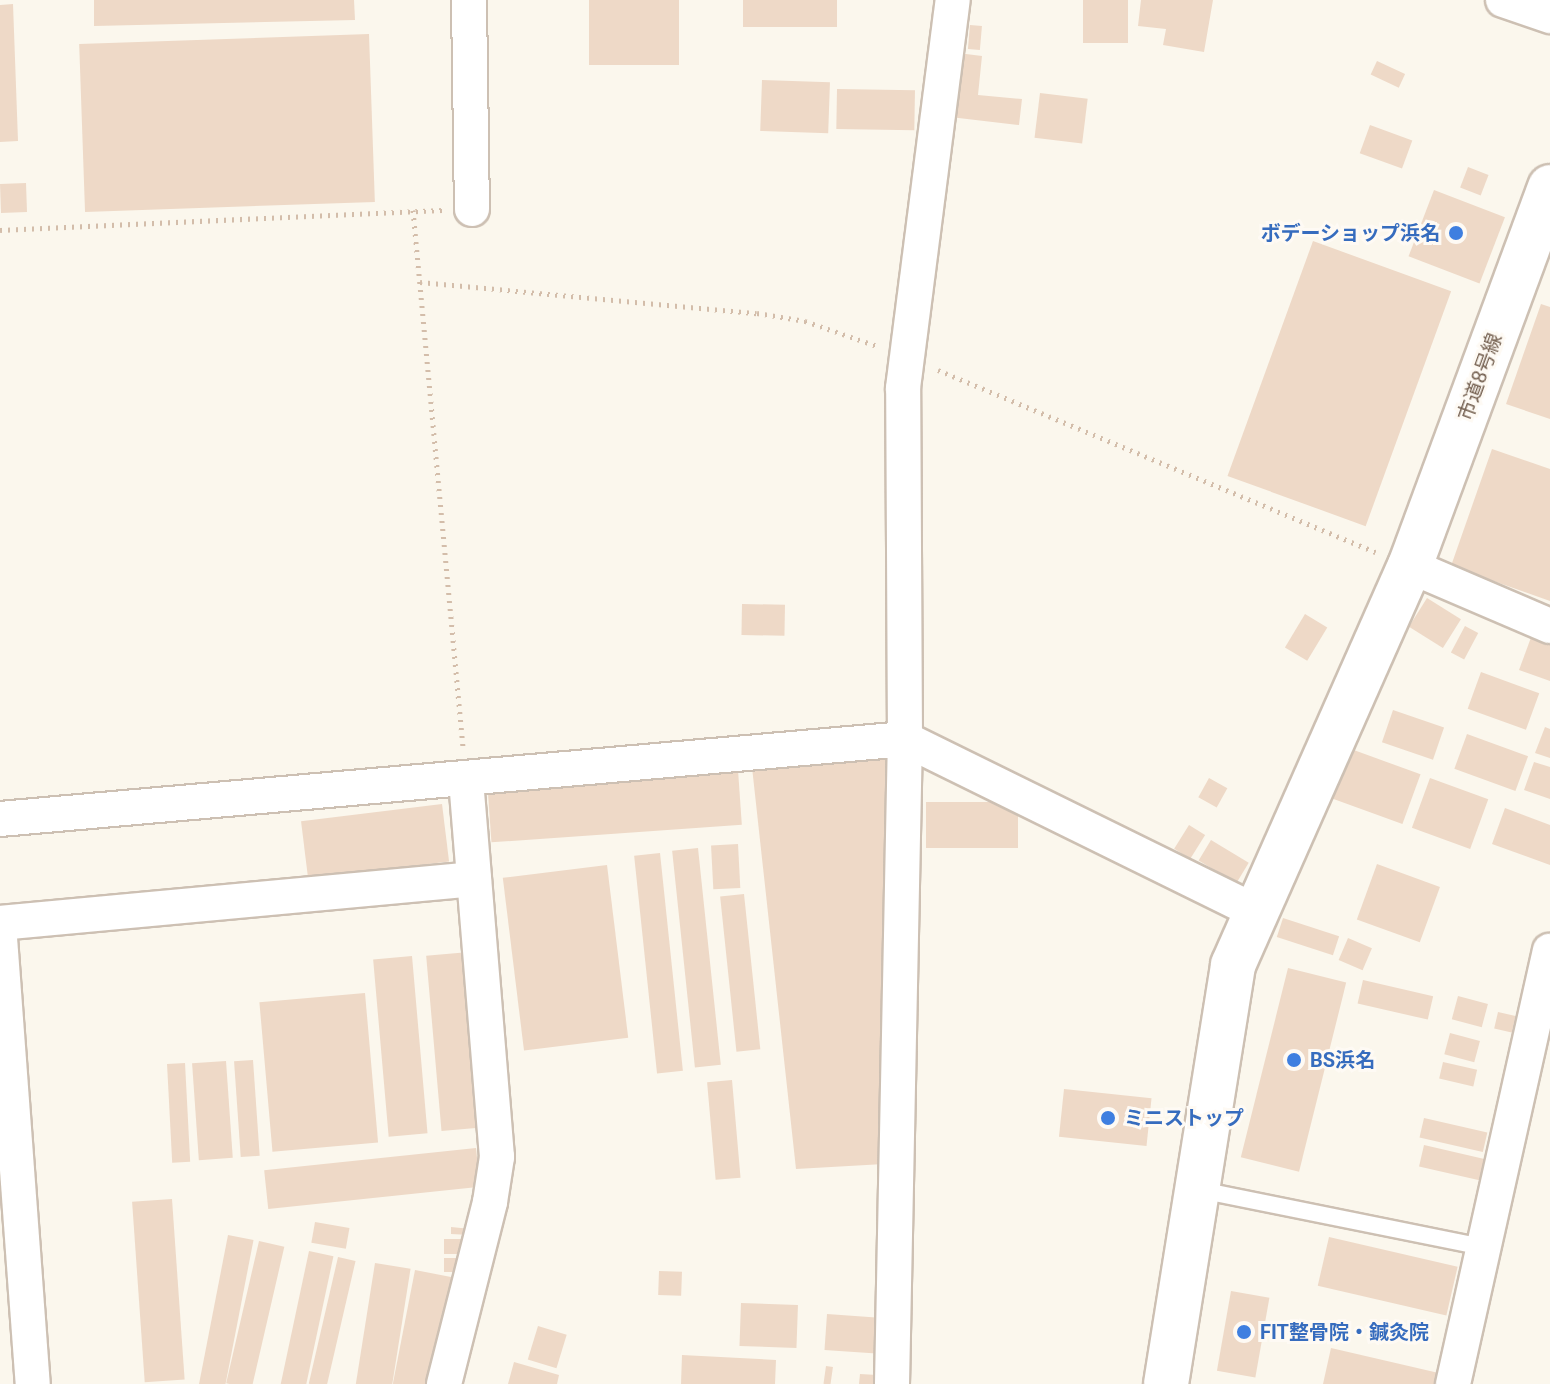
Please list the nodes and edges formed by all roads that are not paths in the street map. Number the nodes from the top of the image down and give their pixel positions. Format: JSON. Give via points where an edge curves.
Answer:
{"nodes":[{"id":1,"x":469,"y":0,"type":"edge"},
{"id":2,"x":953,"y":0,"type":"edge"},
{"id":3,"x":1503,"y":0,"type":"edge"},
{"id":4,"x":1550,"y":16,"type":"edge"},
{"id":5,"x":1550,"y":187,"type":"edge"},
{"id":6,"x":472,"y":209,"type":"road end"},
{"id":7,"x":1410,"y":566,"type":"junction"},
{"id":8,"x":1550,"y":626,"type":"edge"},
{"id":9,"x":905,"y":739,"type":"junction"},
{"id":10,"x":466,"y":778,"type":"junction"},
{"id":11,"x":0,"y":819,"type":"edge"},
{"id":12,"x":474,"y":879,"type":"junction"},
{"id":13,"x":1254,"y":911,"type":"junction"},
{"id":14,"x":0,"y":923,"type":"edge"},
{"id":15,"x":0,"y":938,"type":"edge"},
{"id":16,"x":1550,"y":951,"type":"edge"},
{"id":17,"x":1195,"y":1189,"type":"junction"},
{"id":18,"x":1482,"y":1247,"type":"junction"},
{"id":19,"x":33,"y":1384,"type":"edge"},
{"id":20,"x":444,"y":1384,"type":"edge"},
{"id":21,"x":892,"y":1384,"type":"edge"},
{"id":22,"x":1166,"y":1384,"type":"edge"},
{"id":23,"x":1453,"y":1384,"type":"edge"}],
"edges":[{"from":1,"to":6,"type":"street"},
{"from":2,"to":9,"type":"street","via":[[906,357]]},
{"from":3,"to":4,"type":"street"},
{"from":5,"to":7,"type":"street","name":"市道8号線"},
{"from":7,"to":8,"type":"street"},
{"from":7,"to":13,"type":"street","name":"市道8号線"},
{"from":9,"to":10,"type":"street"},
{"from":9,"to":13,"type":"street"},
{"from":9,"to":21,"type":"street"},
{"from":10,"to":11,"type":"street"},
{"from":10,"to":12,"type":"street"},
{"from":12,"to":14,"type":"street"},
{"from":12,"to":20,"type":"street","via":[[497,1157]]},
{"from":13,"to":17,"type":"street","name":"市道8号線","via":[[1233,965]]},
{"from":15,"to":19,"type":"street"},
{"from":16,"to":18,"type":"street"},
{"from":17,"to":18,"type":"lane"},
{"from":17,"to":22,"type":"street","name":"市道8号線"},
{"from":18,"to":23,"type":"street"}]}
